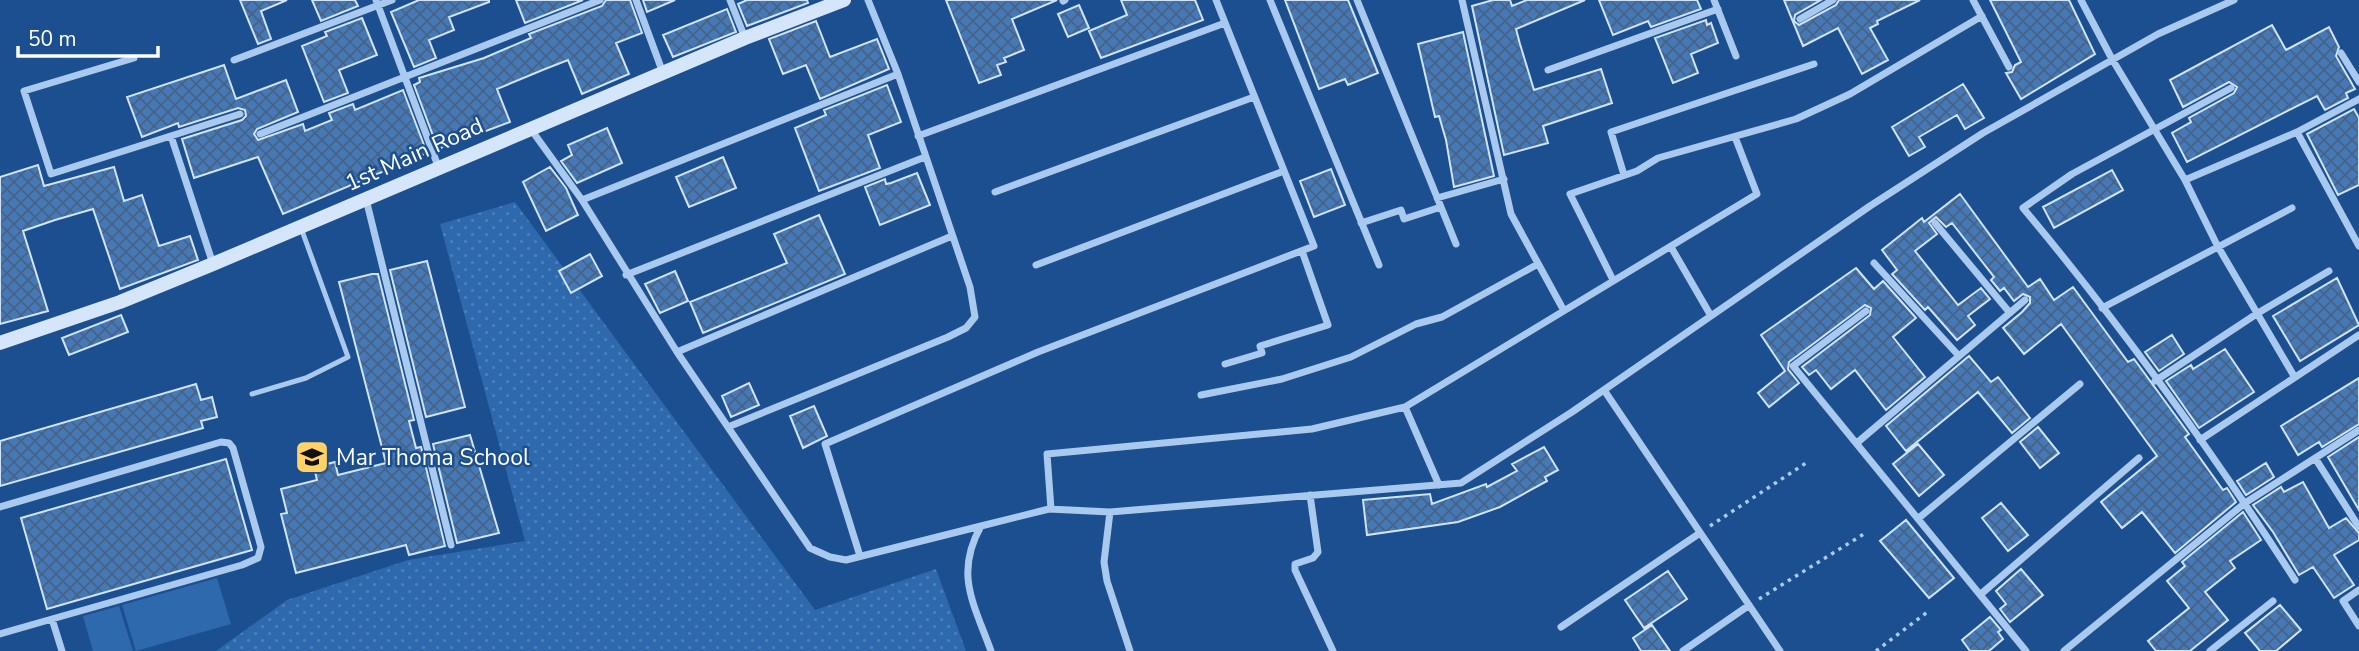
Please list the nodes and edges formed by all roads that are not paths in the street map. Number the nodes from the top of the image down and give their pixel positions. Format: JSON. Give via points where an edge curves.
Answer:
{"nodes":[{"id":1,"x":392,"y":0,"type":"edge"},
{"id":2,"x":600,"y":0,"type":"edge"},
{"id":3,"x":636,"y":0,"type":"edge"},
{"id":4,"x":730,"y":0,"type":"edge"},
{"id":5,"x":844,"y":0,"type":"edge"},
{"id":6,"x":868,"y":0,"type":"edge"},
{"id":7,"x":1216,"y":0,"type":"edge"},
{"id":8,"x":1270,"y":0,"type":"edge"},
{"id":9,"x":1357,"y":0,"type":"edge"},
{"id":10,"x":1462,"y":0,"type":"edge"},
{"id":11,"x":1714,"y":0,"type":"edge"},
{"id":12,"x":1833,"y":0,"type":"edge"},
{"id":13,"x":1973,"y":0,"type":"edge"},
{"id":14,"x":2081,"y":0,"type":"edge"},
{"id":15,"x":2234,"y":0,"type":"edge"},
{"id":16,"x":377,"y":3,"type":"edge"},
{"id":17,"x":828,"y":4,"type":"edge"},
{"id":18,"x":1718,"y":9,"type":"junction"},
{"id":19,"x":1982,"y":16,"type":"junction"},
{"id":20,"x":1800,"y":19,"type":"dead end"},
{"id":21,"x":1225,"y":23,"type":"junction"},
{"id":22,"x":745,"y":38,"type":"junction"},
{"id":23,"x":2341,"y":53,"type":"dead end"},
{"id":24,"x":1736,"y":56,"type":"dead end"},
{"id":25,"x":134,"y":58,"type":"dead end"},
{"id":26,"x":2112,"y":59,"type":"junction"},
{"id":27,"x":234,"y":60,"type":"dead end"},
{"id":28,"x":1814,"y":64,"type":"dead end"},
{"id":29,"x":2009,"y":67,"type":"dead end"},
{"id":30,"x":1548,"y":70,"type":"dead end"},
{"id":31,"x":663,"y":72,"type":"junction"},
{"id":32,"x":898,"y":74,"type":"junction"},
{"id":33,"x":404,"y":78,"type":"junction"},
{"id":34,"x":2359,"y":82,"type":"edge"},
{"id":35,"x":2231,"y":88,"type":"dead end"},
{"id":36,"x":1254,"y":97,"type":"junction"},
{"id":37,"x":2359,"y":99,"type":"edge"},
{"id":38,"x":240,"y":114,"type":"dead end"},
{"id":39,"x":530,"y":128,"type":"junction"},
{"id":40,"x":2155,"y":132,"type":"junction"},
{"id":41,"x":2297,"y":132,"type":"junction"},
{"id":42,"x":260,"y":134,"type":"dead end"},
{"id":43,"x":918,"y":135,"type":"junction"},
{"id":44,"x":171,"y":136,"type":"junction"},
{"id":45,"x":1735,"y":136,"type":"junction"},
{"id":46,"x":925,"y":157,"type":"junction"},
{"id":47,"x":438,"y":166,"type":"junction"},
{"id":48,"x":1284,"y":170,"type":"junction"},
{"id":49,"x":1624,"y":175,"type":"junction"},
{"id":50,"x":1504,"y":179,"type":"junction"},
{"id":51,"x":2185,"y":180,"type":"junction"},
{"id":52,"x":995,"y":192,"type":"dead end"},
{"id":53,"x":1437,"y":198,"type":"junction"},
{"id":54,"x":366,"y":200,"type":"junction"},
{"id":55,"x":582,"y":200,"type":"junction"},
{"id":56,"x":1441,"y":207,"type":"junction"},
{"id":57,"x":2292,"y":208,"type":"dead end"},
{"id":58,"x":1361,"y":223,"type":"junction"},
{"id":59,"x":1935,"y":223,"type":"dead end"},
{"id":60,"x":301,"y":228,"type":"junction"},
{"id":61,"x":952,"y":236,"type":"junction"},
{"id":62,"x":1456,"y":244,"type":"dead end"},
{"id":63,"x":2217,"y":245,"type":"junction"},
{"id":64,"x":2359,"y":246,"type":"edge"},
{"id":65,"x":1671,"y":247,"type":"junction"},
{"id":66,"x":1302,"y":251,"type":"junction"},
{"id":67,"x":1874,"y":263,"type":"dead end"},
{"id":68,"x":213,"y":264,"type":"junction"},
{"id":69,"x":1538,"y":264,"type":"junction"},
{"id":70,"x":1036,"y":265,"type":"dead end"},
{"id":71,"x":1379,"y":265,"type":"dead end"},
{"id":72,"x":2329,"y":271,"type":"dead end"},
{"id":73,"x":626,"y":275,"type":"junction"},
{"id":74,"x":1613,"y":280,"type":"junction"},
{"id":75,"x":2025,"y":300,"type":"dead end"},
{"id":76,"x":2102,"y":308,"type":"junction"},
{"id":77,"x":1563,"y":309,"type":"junction"},
{"id":78,"x":1866,"y":311,"type":"dead end"},
{"id":79,"x":2010,"y":313,"type":"junction"},
{"id":80,"x":2258,"y":313,"type":"junction"},
{"id":81,"x":1711,"y":316,"type":"junction"},
{"id":82,"x":2359,"y":335,"type":"edge"},
{"id":83,"x":0,"y":343,"type":"edge"},
{"id":84,"x":677,"y":352,"type":"junction"},
{"id":85,"x":1959,"y":356,"type":"junction"},
{"id":86,"x":1225,"y":364,"type":"dead end"},
{"id":87,"x":2294,"y":376,"type":"junction"},
{"id":88,"x":2155,"y":381,"type":"junction"},
{"id":89,"x":2080,"y":384,"type":"dead end"},
{"id":90,"x":1604,"y":390,"type":"junction"},
{"id":91,"x":252,"y":394,"type":"dead end"},
{"id":92,"x":1201,"y":395,"type":"dead end"},
{"id":93,"x":1405,"y":407,"type":"junction"},
{"id":94,"x":728,"y":427,"type":"junction"},
{"id":95,"x":2359,"y":430,"type":"edge"},
{"id":96,"x":2200,"y":440,"type":"junction"},
{"id":97,"x":1858,"y":442,"type":"junction"},
{"id":98,"x":2139,"y":458,"type":"dead end"},
{"id":99,"x":2315,"y":458,"type":"junction"},
{"id":100,"x":1439,"y":485,"type":"junction"},
{"id":101,"x":1310,"y":495,"type":"junction"},
{"id":102,"x":2245,"y":503,"type":"junction"},
{"id":103,"x":0,"y":507,"type":"edge"},
{"id":104,"x":1051,"y":509,"type":"junction"},
{"id":105,"x":1110,"y":512,"type":"junction"},
{"id":106,"x":1920,"y":517,"type":"junction"},
{"id":107,"x":981,"y":526,"type":"junction"},
{"id":108,"x":2359,"y":527,"type":"edge"},
{"id":109,"x":1700,"y":533,"type":"junction"},
{"id":110,"x":451,"y":545,"type":"dead end"},
{"id":111,"x":860,"y":556,"type":"junction"},
{"id":112,"x":2295,"y":580,"type":"dead end"},
{"id":113,"x":2359,"y":590,"type":"edge"},
{"id":114,"x":1981,"y":594,"type":"junction"},
{"id":115,"x":2273,"y":601,"type":"dead end"},
{"id":116,"x":1748,"y":606,"type":"junction"},
{"id":117,"x":52,"y":619,"type":"junction"},
{"id":118,"x":2359,"y":626,"type":"edge"},
{"id":119,"x":1561,"y":627,"type":"dead end"},
{"id":120,"x":0,"y":634,"type":"edge"},
{"id":121,"x":62,"y":651,"type":"edge"},
{"id":122,"x":990,"y":651,"type":"edge"},
{"id":123,"x":1130,"y":651,"type":"edge"},
{"id":124,"x":1333,"y":651,"type":"edge"},
{"id":125,"x":1683,"y":651,"type":"edge"},
{"id":126,"x":1780,"y":651,"type":"edge"},
{"id":127,"x":2026,"y":651,"type":"edge"},
{"id":128,"x":2064,"y":651,"type":"edge"},
{"id":129,"x":2210,"y":651,"type":"edge"}],
"edges":[{"from":1,"to":16,"type":"street"},
{"from":2,"to":33,"type":"street"},
{"from":3,"to":31,"type":"street"},
{"from":4,"to":22,"type":"street"},
{"from":5,"to":17,"type":"street","name":"1st Main Road"},
{"from":6,"to":32,"type":"street"},
{"from":7,"to":21,"type":"street"},
{"from":8,"to":58,"type":"street"},
{"from":9,"to":53,"type":"street"},
{"from":10,"to":50,"type":"street"},
{"from":11,"to":18,"type":"street"},
{"from":12,"to":20,"type":"street"},
{"from":13,"to":19,"type":"street"},
{"from":14,"to":26,"type":"street"},
{"from":15,"to":26,"type":"street"},
{"from":16,"to":27,"type":"street"},
{"from":16,"to":33,"type":"street"},
{"from":17,"to":22,"type":"street","name":"1st Main Road"},
{"from":18,"to":24,"type":"street"},
{"from":18,"to":30,"type":"street"},
{"from":19,"to":29,"type":"street"},
{"from":19,"to":45,"type":"street","via":[[1850,94],[1796,118]]},
{"from":21,"to":36,"type":"street"},
{"from":21,"to":43,"type":"street"},
{"from":22,"to":31,"type":"street","name":"1st Main Road"},
{"from":23,"to":34,"type":"street"},
{"from":25,"to":44,"type":"street","via":[[24,91],[51,174]]},
{"from":26,"to":40,"type":"street"},
{"from":26,"to":81,"type":"street","via":[[1983,133]]},
{"from":28,"to":49,"type":"street","via":[[1611,132]]},
{"from":31,"to":39,"type":"street","name":"1st Main Road"},
{"from":32,"to":43,"type":"street"},
{"from":32,"to":55,"type":"street"},
{"from":33,"to":42,"type":"street"},
{"from":33,"to":47,"type":"street"},
{"from":35,"to":40,"type":"street"},
{"from":36,"to":48,"type":"street"},
{"from":36,"to":52,"type":"street"},
{"from":37,"to":41,"type":"street"},
{"from":38,"to":44,"type":"street"},
{"from":39,"to":47,"type":"street","name":"1st Main Road"},
{"from":39,"to":55,"type":"street"},
{"from":40,"to":51,"type":"street"},
{"from":40,"to":76,"type":"street","via":[[2072,174],[2023,208]]},
{"from":41,"to":51,"type":"street"},
{"from":41,"to":64,"type":"street"},
{"from":43,"to":46,"type":"street"},
{"from":44,"to":68,"type":"street"},
{"from":45,"to":49,"type":"street","via":[[1658,158]]},
{"from":45,"to":65,"type":"street","via":[[1757,194]]},
{"from":46,"to":61,"type":"street"},
{"from":46,"to":73,"type":"street"},
{"from":47,"to":54,"type":"street","name":"1st Main Road"},
{"from":48,"to":66,"type":"street","via":[[1314,246]]},
{"from":48,"to":70,"type":"street"},
{"from":49,"to":74,"type":"street","via":[[1570,194]]},
{"from":50,"to":53,"type":"street"},
{"from":50,"to":69,"type":"street","via":[[1511,214]]},
{"from":51,"to":63,"type":"street"},
{"from":53,"to":56,"type":"street"},
{"from":54,"to":60,"type":"street","name":"1st Main Road"},
{"from":54,"to":110,"type":"street"},
{"from":55,"to":73,"type":"street"},
{"from":56,"to":58,"type":"street","via":[[1404,219],[1401,210]]},
{"from":56,"to":62,"type":"street"},
{"from":57,"to":63,"type":"street"},
{"from":58,"to":71,"type":"street"},
{"from":59,"to":79,"type":"street"},
{"from":60,"to":68,"type":"street","name":"1st Main Road"},
{"from":60,"to":91,"type":"lane","via":[[348,358],[306,378]]},
{"from":61,"to":84,"type":"street"},
{"from":61,"to":94,"type":"street","via":[[975,304],[975,317],[966,328]]},
{"from":63,"to":76,"type":"street"},
{"from":63,"to":80,"type":"street"},
{"from":65,"to":74,"type":"street"},
{"from":65,"to":81,"type":"street"},
{"from":66,"to":86,"type":"street","via":[[1328,325],[1260,346],[1262,353]]},
{"from":66,"to":111,"type":"street","via":[[1038,352],[825,444]]},
{"from":67,"to":85,"type":"street"},
{"from":68,"to":83,"type":"street","name":"1st Main Road"},
{"from":69,"to":77,"type":"street"},
{"from":69,"to":92,"type":"street","via":[[1443,317],[1416,324],[1351,356],[1282,379]]},
{"from":72,"to":80,"type":"street"},
{"from":73,"to":84,"type":"street"},
{"from":74,"to":77,"type":"street"},
{"from":75,"to":79,"type":"street"},
{"from":76,"to":88,"type":"street"},
{"from":77,"to":93,"type":"street"},
{"from":78,"to":97,"type":"street","via":[[1793,366]]},
{"from":79,"to":85,"type":"street"},
{"from":80,"to":87,"type":"street"},
{"from":80,"to":88,"type":"street"},
{"from":81,"to":90,"type":"street"},
{"from":82,"to":87,"type":"street"},
{"from":84,"to":94,"type":"street"},
{"from":85,"to":97,"type":"street"},
{"from":87,"to":96,"type":"street"},
{"from":88,"to":96,"type":"street"},
{"from":89,"to":106,"type":"street"},
{"from":90,"to":100,"type":"street","via":[[1461,483]]},
{"from":90,"to":109,"type":"street"},
{"from":93,"to":100,"type":"street"},
{"from":93,"to":104,"type":"street","via":[[1312,429],[1047,454]]},
{"from":94,"to":111,"type":"street","via":[[810,548],[846,560]]},
{"from":95,"to":99,"type":"street"},
{"from":96,"to":102,"type":"street"},
{"from":97,"to":106,"type":"street"},
{"from":98,"to":114,"type":"street"},
{"from":99,"to":102,"type":"street"},
{"from":99,"to":108,"type":"street"},
{"from":100,"to":101,"type":"street"},
{"from":101,"to":105,"type":"street"},
{"from":101,"to":124,"type":"street","via":[[1318,552],[1295,564],[1295,570]]},
{"from":102,"to":112,"type":"street"},
{"from":102,"to":128,"type":"street"},
{"from":103,"to":117,"type":"street","via":[[221,442],[233,448],[261,547],[258,558]]},
{"from":104,"to":105,"type":"street"},
{"from":104,"to":107,"type":"street"},
{"from":105,"to":123,"type":"street","via":[[1104,562]]},
{"from":106,"to":114,"type":"street"},
{"from":107,"to":111,"type":"street"},
{"from":107,"to":122,"type":"street","via":[[966,565],[971,596]]},
{"from":109,"to":116,"type":"street"},
{"from":109,"to":119,"type":"street"},
{"from":113,"to":118,"type":"street","via":[[2343,601]]},
{"from":114,"to":127,"type":"street"},
{"from":115,"to":129,"type":"street"},
{"from":116,"to":125,"type":"street"},
{"from":116,"to":126,"type":"street"},
{"from":117,"to":120,"type":"street"},
{"from":117,"to":121,"type":"street"}]}
